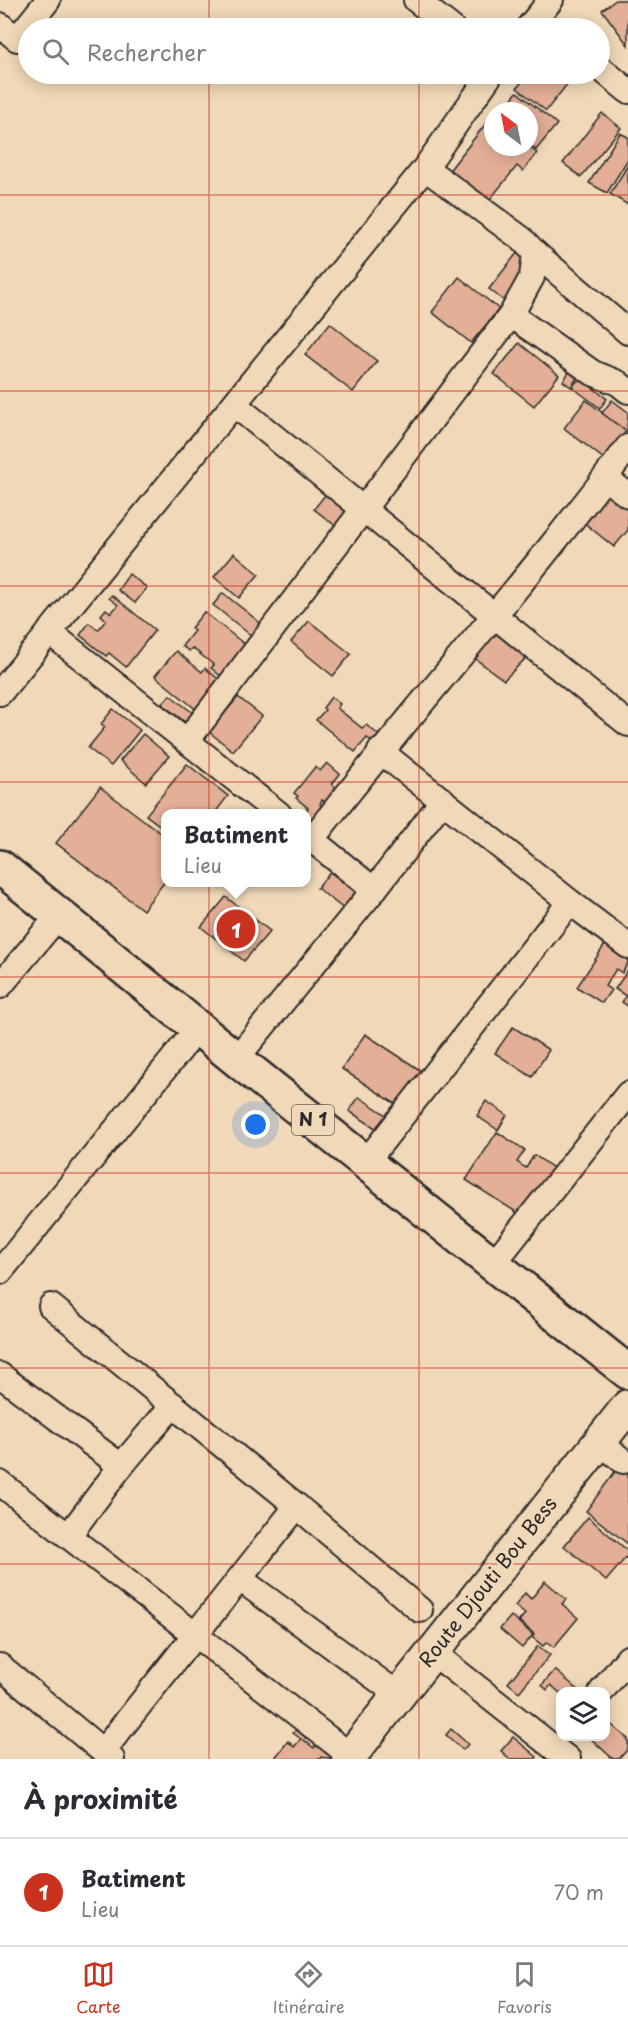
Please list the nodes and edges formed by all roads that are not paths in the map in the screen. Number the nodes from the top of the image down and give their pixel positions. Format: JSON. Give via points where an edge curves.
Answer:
{"nodes":[{"id":1,"x":48,"y":0,"type":"edge"},
{"id":2,"x":416,"y":0,"type":"edge"},
{"id":3,"x":34,"y":18,"type":"edge"},
{"id":4,"x":439,"y":18,"type":"edge"},
{"id":5,"x":0,"y":25,"type":"edge"},
{"id":6,"x":18,"y":38,"type":"edge"},
{"id":7,"x":610,"y":76,"type":"edge"},
{"id":8,"x":484,"y":84,"type":"edge"},
{"id":9,"x":628,"y":91,"type":"edge"},
{"id":10,"x":425,"y":168,"type":"junction"},
{"id":11,"x":535,"y":253,"type":"junction"},
{"id":12,"x":511,"y":315,"type":"junction"},
{"id":13,"x":628,"y":332,"type":"edge"},
{"id":14,"x":628,"y":391,"type":"edge"},
{"id":15,"x":235,"y":405,"type":"junction"},
{"id":16,"x":628,"y":447,"type":"edge"},
{"id":17,"x":605,"y":478,"type":"junction"},
{"id":18,"x":628,"y":495,"type":"edge"},
{"id":19,"x":363,"y":508,"type":"junction"},
{"id":20,"x":494,"y":615,"type":"junction"},
{"id":21,"x":50,"y":632,"type":"junction"},
{"id":22,"x":0,"y":693,"type":"edge"},
{"id":23,"x":628,"y":724,"type":"edge"},
{"id":24,"x":187,"y":741,"type":"junction"},
{"id":25,"x":380,"y":751,"type":"junction"},
{"id":26,"x":443,"y":800,"type":"junction"},
{"id":27,"x":274,"y":809,"type":"edge"},
{"id":28,"x":311,"y":835,"type":"edge"},
{"id":29,"x":311,"y":839,"type":"edge"},
{"id":30,"x":0,"y":867,"type":"edge"},
{"id":31,"x":374,"y":890,"type":"junction"},
{"id":32,"x":570,"y":902,"type":"junction"},
{"id":33,"x":59,"y":915,"type":"junction"},
{"id":34,"x":628,"y":946,"type":"edge"},
{"id":35,"x":0,"y":986,"type":"edge"},
{"id":36,"x":198,"y":1028,"type":"junction"},
{"id":37,"x":236,"y":1059,"type":"junction"},
{"id":38,"x":628,"y":1094,"type":"edge"},
{"id":39,"x":366,"y":1162,"type":"junction"},
{"id":40,"x":2,"y":1264,"type":"edge"},
{"id":41,"x":493,"y":1264,"type":"junction"},
{"id":42,"x":51,"y":1306,"type":"dead end"},
{"id":43,"x":628,"y":1372,"type":"edge"},
{"id":44,"x":0,"y":1375,"type":"edge"},
{"id":45,"x":173,"y":1405,"type":"junction"},
{"id":46,"x":628,"y":1406,"type":"edge"},
{"id":47,"x":121,"y":1466,"type":"junction"},
{"id":48,"x":0,"y":1483,"type":"edge"},
{"id":49,"x":297,"y":1506,"type":"junction"},
{"id":50,"x":69,"y":1535,"type":"junction"},
{"id":51,"x":240,"y":1579,"type":"junction"},
{"id":52,"x":420,"y":1610,"type":"dead end"},
{"id":53,"x":196,"y":1635,"type":"junction"},
{"id":54,"x":432,"y":1652,"type":"junction"},
{"id":55,"x":628,"y":1658,"type":"edge"},
{"id":56,"x":0,"y":1666,"type":"edge"},
{"id":57,"x":605,"y":1687,"type":"edge"},
{"id":58,"x":399,"y":1695,"type":"junction"},
{"id":59,"x":559,"y":1751,"type":"edge"},
{"id":60,"x":107,"y":1755,"type":"edge"},
{"id":61,"x":350,"y":1757,"type":"edge"}],
"edges":[{"from":1,"to":3,"type":"street"},
{"from":2,"to":4,"type":"street"},
{"from":5,"to":6,"type":"street"},
{"from":7,"to":9,"type":"street"},
{"from":8,"to":10,"type":"street"},
{"from":10,"to":11,"type":"street","via":[[522,239]]},
{"from":10,"to":15,"type":"street"},
{"from":11,"to":12,"type":"street","via":[[532,277]]},
{"from":11,"to":13,"type":"street"},
{"from":12,"to":14,"type":"street","via":[[593,373]]},
{"from":12,"to":19,"type":"street"},
{"from":15,"to":19,"type":"street"},
{"from":15,"to":21,"type":"street"},
{"from":16,"to":17,"type":"street"},
{"from":17,"to":18,"type":"street"},
{"from":17,"to":20,"type":"street"},
{"from":19,"to":20,"type":"street"},
{"from":19,"to":24,"type":"street"},
{"from":20,"to":23,"type":"street"},
{"from":20,"to":25,"type":"street"},
{"from":21,"to":22,"type":"street"},
{"from":21,"to":24,"type":"street"},
{"from":24,"to":27,"type":"street"},
{"from":25,"to":26,"type":"street"},
{"from":25,"to":28,"type":"street"},
{"from":26,"to":31,"type":"street"},
{"from":26,"to":32,"type":"street"},
{"from":29,"to":31,"type":"street"},
{"from":30,"to":33,"type":"highway","number":"N 1"},
{"from":31,"to":37,"type":"street"},
{"from":32,"to":34,"type":"street"},
{"from":32,"to":39,"type":"street"},
{"from":33,"to":35,"type":"street"},
{"from":33,"to":36,"type":"highway","number":"N 1"},
{"from":36,"to":37,"type":"highway","number":"N 1"},
{"from":36,"to":40,"type":"street"},
{"from":37,"to":39,"type":"highway","number":"N 1"},
{"from":38,"to":41,"type":"street"},
{"from":39,"to":41,"type":"highway","number":"N 1"},
{"from":41,"to":43,"type":"highway","number":"N 1"},
{"from":42,"to":45,"type":"street"},
{"from":44,"to":47,"type":"street"},
{"from":45,"to":47,"type":"street"},
{"from":45,"to":49,"type":"street"},
{"from":46,"to":54,"type":"main road","name":"Route Djouti Bou Bess","via":[[612,1451]]},
{"from":47,"to":50,"type":"street"},
{"from":48,"to":50,"type":"street"},
{"from":49,"to":51,"type":"street"},
{"from":49,"to":52,"type":"street"},
{"from":50,"to":53,"type":"street"},
{"from":51,"to":53,"type":"street"},
{"from":51,"to":58,"type":"street"},
{"from":53,"to":60,"type":"street"},
{"from":53,"to":61,"type":"street"},
{"from":54,"to":58,"type":"main road","name":"Route Djouti Bou Bess"},
{"from":54,"to":59,"type":"street"},
{"from":55,"to":57,"type":"street"},
{"from":56,"to":60,"type":"street"},
{"from":58,"to":61,"type":"main road","name":"Route Djouti Bou Bess"}]}
